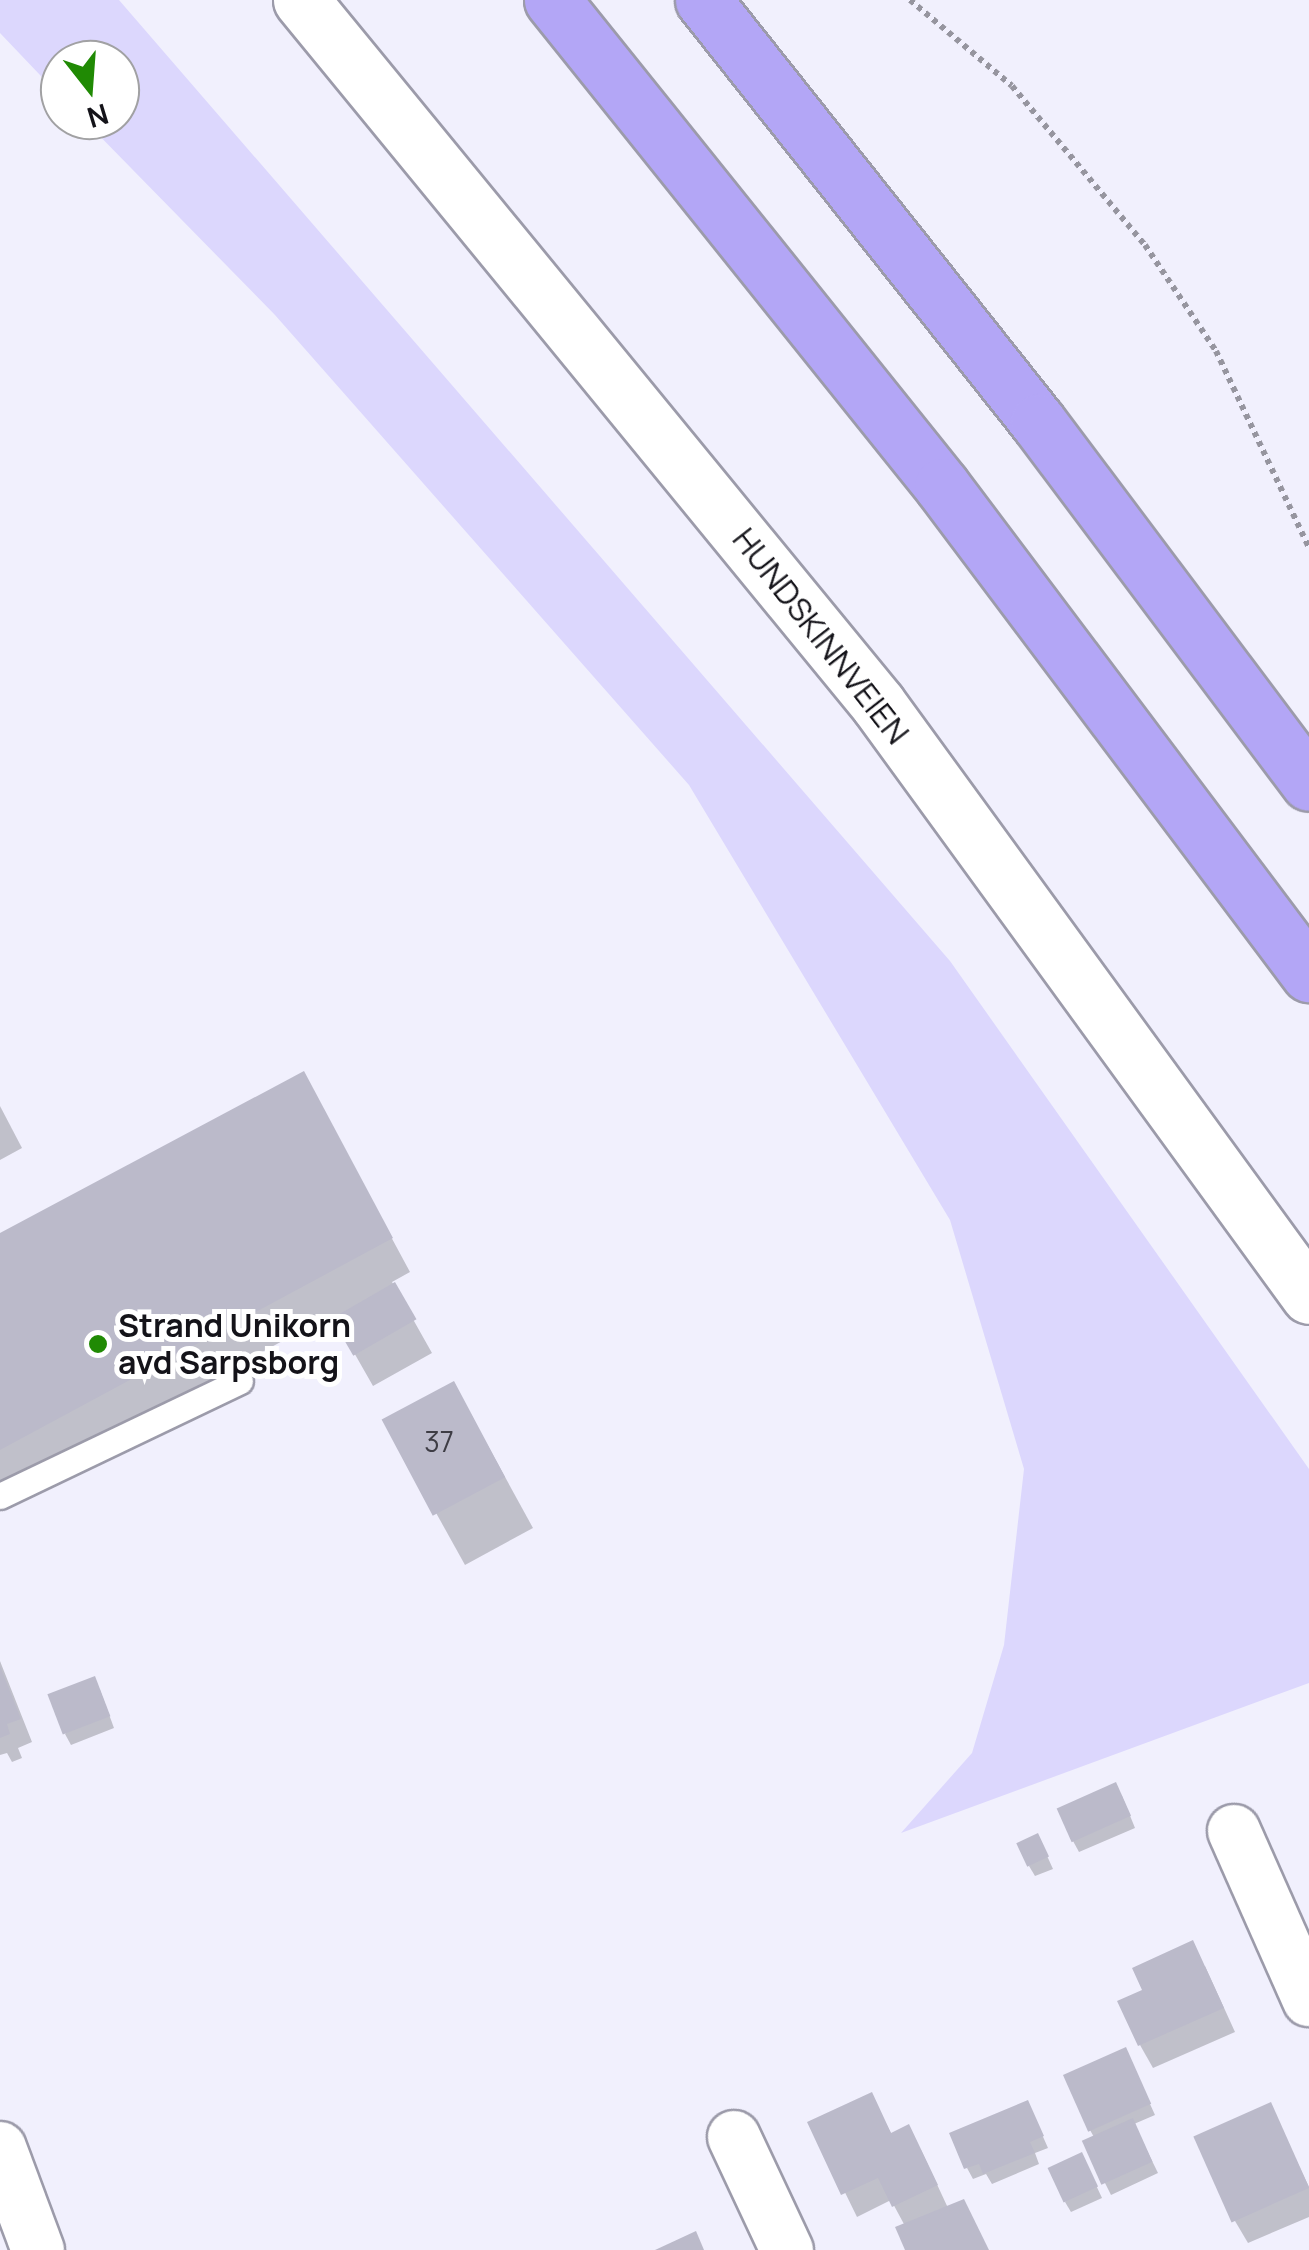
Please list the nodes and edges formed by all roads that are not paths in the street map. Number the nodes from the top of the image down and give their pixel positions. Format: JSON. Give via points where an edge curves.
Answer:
{"nodes":[{"id":1,"x":302,"y":0,"type":"edge"},
{"id":2,"x":552,"y":0,"type":"edge"},
{"id":3,"x":703,"y":0,"type":"edge"},
{"id":4,"x":1309,"y":783,"type":"edge"},
{"id":5,"x":1309,"y":974,"type":"edge"},
{"id":6,"x":1309,"y":1296,"type":"edge"},
{"id":7,"x":240,"y":1381,"type":"dead end"},
{"id":8,"x":0,"y":1496,"type":"edge"},
{"id":9,"x":1234,"y":1831,"type":"dead end"},
{"id":10,"x":1309,"y":2000,"type":"edge"},
{"id":11,"x":734,"y":2137,"type":"dead end"},
{"id":12,"x":0,"y":2148,"type":"edge"},
{"id":13,"x":38,"y":2250,"type":"edge"},
{"id":14,"x":788,"y":2250,"type":"edge"}],
"edges":[{"from":1,"to":6,"type":"street","name":"HUNDSKINNVEIEN","via":[[878,704]]},
{"from":2,"to":5,"type":"highway","via":[[942,486]]},
{"from":3,"to":4,"type":"highway","via":[[1038,422]]},
{"from":7,"to":8,"type":"lane"},
{"from":9,"to":10,"type":"street"},
{"from":11,"to":14,"type":"street"},
{"from":12,"to":13,"type":"street"}]}
